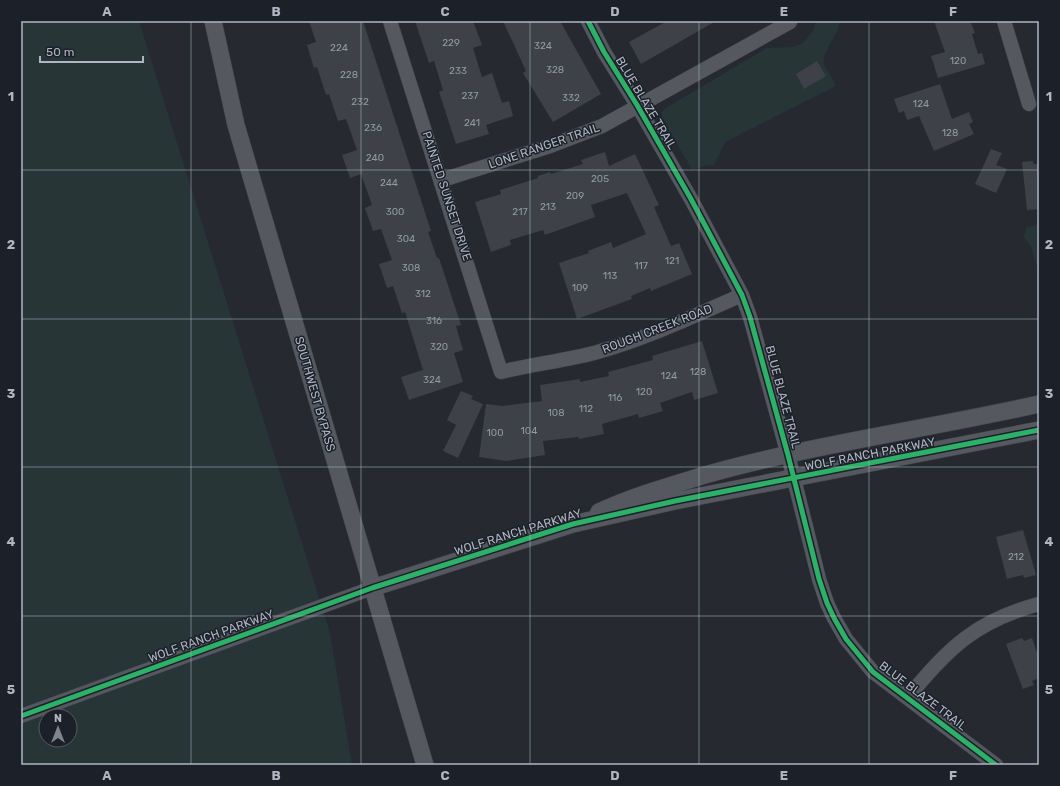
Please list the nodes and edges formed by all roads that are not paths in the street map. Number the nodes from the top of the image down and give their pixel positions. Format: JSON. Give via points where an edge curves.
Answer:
{"nodes":[{"id":1,"x":214,"y":21,"type":"edge"},
{"id":2,"x":390,"y":21,"type":"edge"},
{"id":3,"x":588,"y":21,"type":"edge"},
{"id":4,"x":1004,"y":21,"type":"edge"},
{"id":5,"x":789,"y":22,"type":"edge"},
{"id":6,"x":1029,"y":104,"type":"dead end"},
{"id":7,"x":637,"y":105,"type":"junction"},
{"id":8,"x":442,"y":180,"type":"junction"},
{"id":9,"x":742,"y":295,"type":"junction"},
{"id":10,"x":501,"y":372,"type":"joint"},
{"id":11,"x":1039,"y":404,"type":"edge"},
{"id":12,"x":1039,"y":430,"type":"edge"},
{"id":13,"x":788,"y":454,"type":"junction"},
{"id":14,"x":794,"y":479,"type":"junction"},
{"id":15,"x":573,"y":524,"type":"junction"},
{"id":16,"x":372,"y":588,"type":"junction"},
{"id":17,"x":1039,"y":604,"type":"edge"},
{"id":18,"x":908,"y":697,"type":"junction"},
{"id":19,"x":21,"y":716,"type":"edge"},
{"id":20,"x":425,"y":765,"type":"edge"},
{"id":21,"x":996,"y":765,"type":"edge"}],
"edges":[{"from":1,"to":16,"type":"street","name":"SOUTHWEST BYPASS","via":[[236,125]]},
{"from":2,"to":8,"type":"street","name":"PAINTED SUNSET DRIVE"},
{"from":3,"to":7,"type":"street","name":"BLUE BLAZE TRAIL"},
{"from":4,"to":6,"type":"street"},
{"from":5,"to":7,"type":"street","name":"LONE RANGER TRAIL"},
{"from":7,"to":8,"type":"street","name":"LONE RANGER TRAIL","via":[[602,126],[550,146]]},
{"from":7,"to":9,"type":"street","name":"BLUE BLAZE TRAIL"},
{"from":8,"to":10,"type":"street","name":"PAINTED SUNSET DRIVE"},
{"from":9,"to":10,"type":"street","name":"ROUGH CREEK ROAD","via":[[619,346],[592,354],[521,366]]},
{"from":9,"to":13,"type":"street","name":"BLUE BLAZE TRAIL"},
{"from":11,"to":13,"type":"street","name":"WOLF RANCH PARKWAY"},
{"from":12,"to":14,"type":"street","name":"WOLF RANCH PARKWAY"},
{"from":13,"to":14,"type":"street","name":"BLUE BLAZE TRAIL"},
{"from":13,"to":15,"type":"street","name":"WOLF RANCH PARKWAY","via":[[624,500]]},
{"from":14,"to":15,"type":"street","name":"WOLF RANCH PARKWAY","via":[[675,501]]},
{"from":14,"to":18,"type":"street","name":"BLUE BLAZE TRAIL","via":[[819,579],[834,618],[846,639],[873,672]]},
{"from":15,"to":16,"type":"street","name":"WOLF RANCH PARKWAY"},
{"from":16,"to":19,"type":"street","name":"WOLF RANCH PARKWAY"},
{"from":16,"to":20,"type":"street","name":"SOUTHWEST BYPASS"},
{"from":17,"to":18,"type":"street","via":[[993,620],[970,634],[940,659]]},
{"from":18,"to":21,"type":"street","name":"BLUE BLAZE TRAIL"}]}
